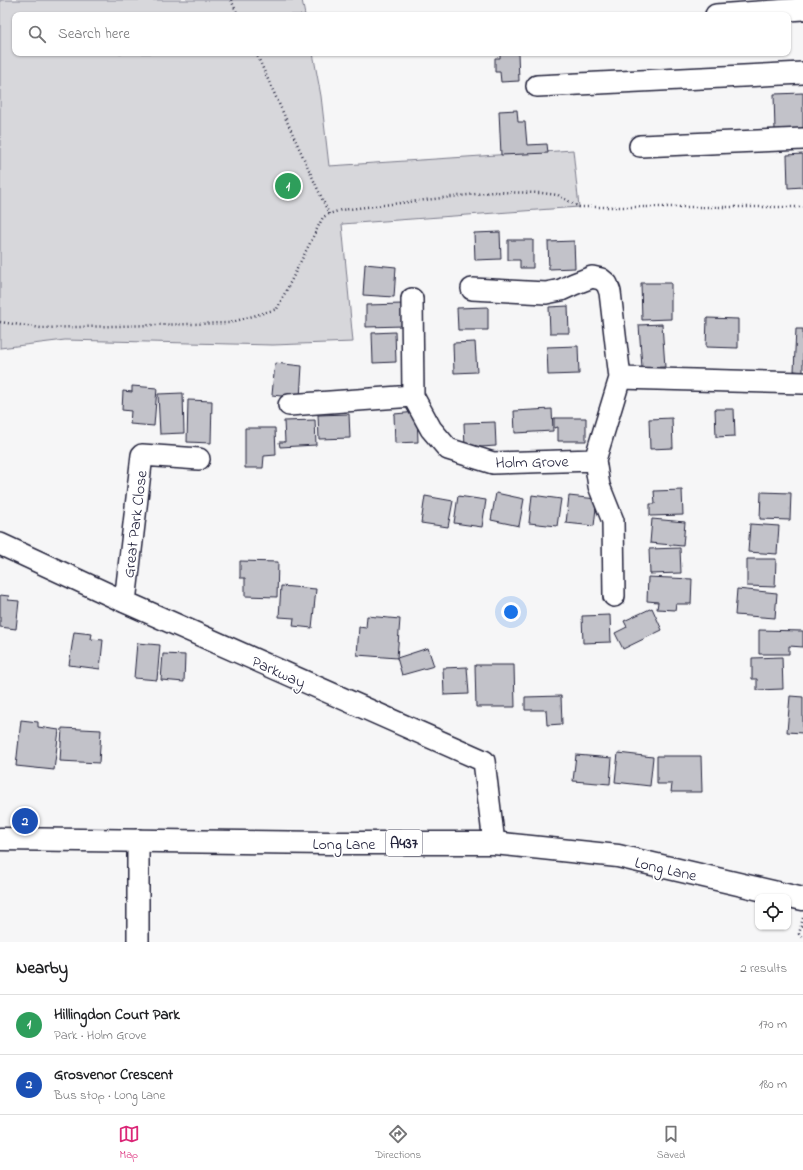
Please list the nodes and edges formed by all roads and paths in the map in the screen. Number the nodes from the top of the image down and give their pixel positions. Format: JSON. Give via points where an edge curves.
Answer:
{"nodes":[{"id":1,"x":231,"y":0,"type":"edge"},
{"id":2,"x":803,"y":9,"type":"edge"},
{"id":3,"x":237,"y":12,"type":"edge"},
{"id":4,"x":760,"y":12,"type":"edge"},
{"id":5,"x":257,"y":56,"type":"edge"},
{"id":6,"x":803,"y":73,"type":"edge"},
{"id":7,"x":538,"y":86,"type":"dead end"},
{"id":8,"x":803,"y":139,"type":"edge"},
{"id":9,"x":640,"y":146,"type":"dead end"},
{"id":10,"x":803,"y":207,"type":"edge"},
{"id":11,"x":329,"y":214,"type":"junction"},
{"id":12,"x":472,"y":289,"type":"dead end"},
{"id":13,"x":412,"y":299,"type":"dead end"},
{"id":14,"x":0,"y":322,"type":"edge"},
{"id":15,"x":620,"y":378,"type":"junction"},
{"id":16,"x":803,"y":383,"type":"edge"},
{"id":17,"x":413,"y":396,"type":"junction"},
{"id":18,"x":289,"y":405,"type":"dead end"},
{"id":19,"x":199,"y":459,"type":"dead end"},
{"id":20,"x":595,"y":460,"type":"junction"},
{"id":21,"x":0,"y":544,"type":"edge"},
{"id":22,"x":614,"y":596,"type":"dead end"},
{"id":23,"x":125,"y":602,"type":"junction"},
{"id":24,"x":0,"y":839,"type":"edge"},
{"id":25,"x":138,"y":840,"type":"junction"},
{"id":26,"x":494,"y":843,"type":"junction"},
{"id":27,"x":803,"y":899,"type":"edge"},
{"id":28,"x":803,"y":916,"type":"edge"},
{"id":29,"x":803,"y":937,"type":"edge"},
{"id":30,"x":138,"y":942,"type":"edge"}],
"edges":[{"from":1,"to":3,"type":"path"},
{"from":2,"to":4,"type":"street"},
{"from":5,"to":11,"type":"path"},
{"from":6,"to":7,"type":"street"},
{"from":8,"to":9,"type":"street"},
{"from":10,"to":11,"type":"path","via":[[579,207],[558,195],[493,192],[356,208]]},
{"from":11,"to":14,"type":"path","via":[[324,217],[277,309],[229,323],[41,328]]},
{"from":12,"to":15,"type":"street","via":[[546,293],[561,290],[592,277],[601,279],[607,284],[610,292]]},
{"from":13,"to":17,"type":"street","name":"Holm Grove"},
{"from":15,"to":16,"type":"street"},
{"from":15,"to":20,"type":"street"},
{"from":17,"to":18,"type":"street"},
{"from":17,"to":20,"type":"street","name":"Holm Grove","via":[[431,428],[448,448],[493,463]]},
{"from":19,"to":23,"type":"street","name":"Great Park Close","via":[[142,455]]},
{"from":20,"to":22,"type":"street","via":[[599,486],[613,521]]},
{"from":21,"to":23,"type":"street","name":"Parkway"},
{"from":23,"to":26,"type":"street","name":"Parkway","via":[[484,762]]},
{"from":24,"to":25,"type":"main road","name":"Long Lane","number":"A437"},
{"from":25,"to":26,"type":"main road","name":"Long Lane","number":"A437"},
{"from":25,"to":30,"type":"street"},
{"from":26,"to":27,"type":"main road","name":"Long Lane","number":"A437","via":[[618,856]]},
{"from":28,"to":29,"type":"path","via":[[799,934]]}]}
